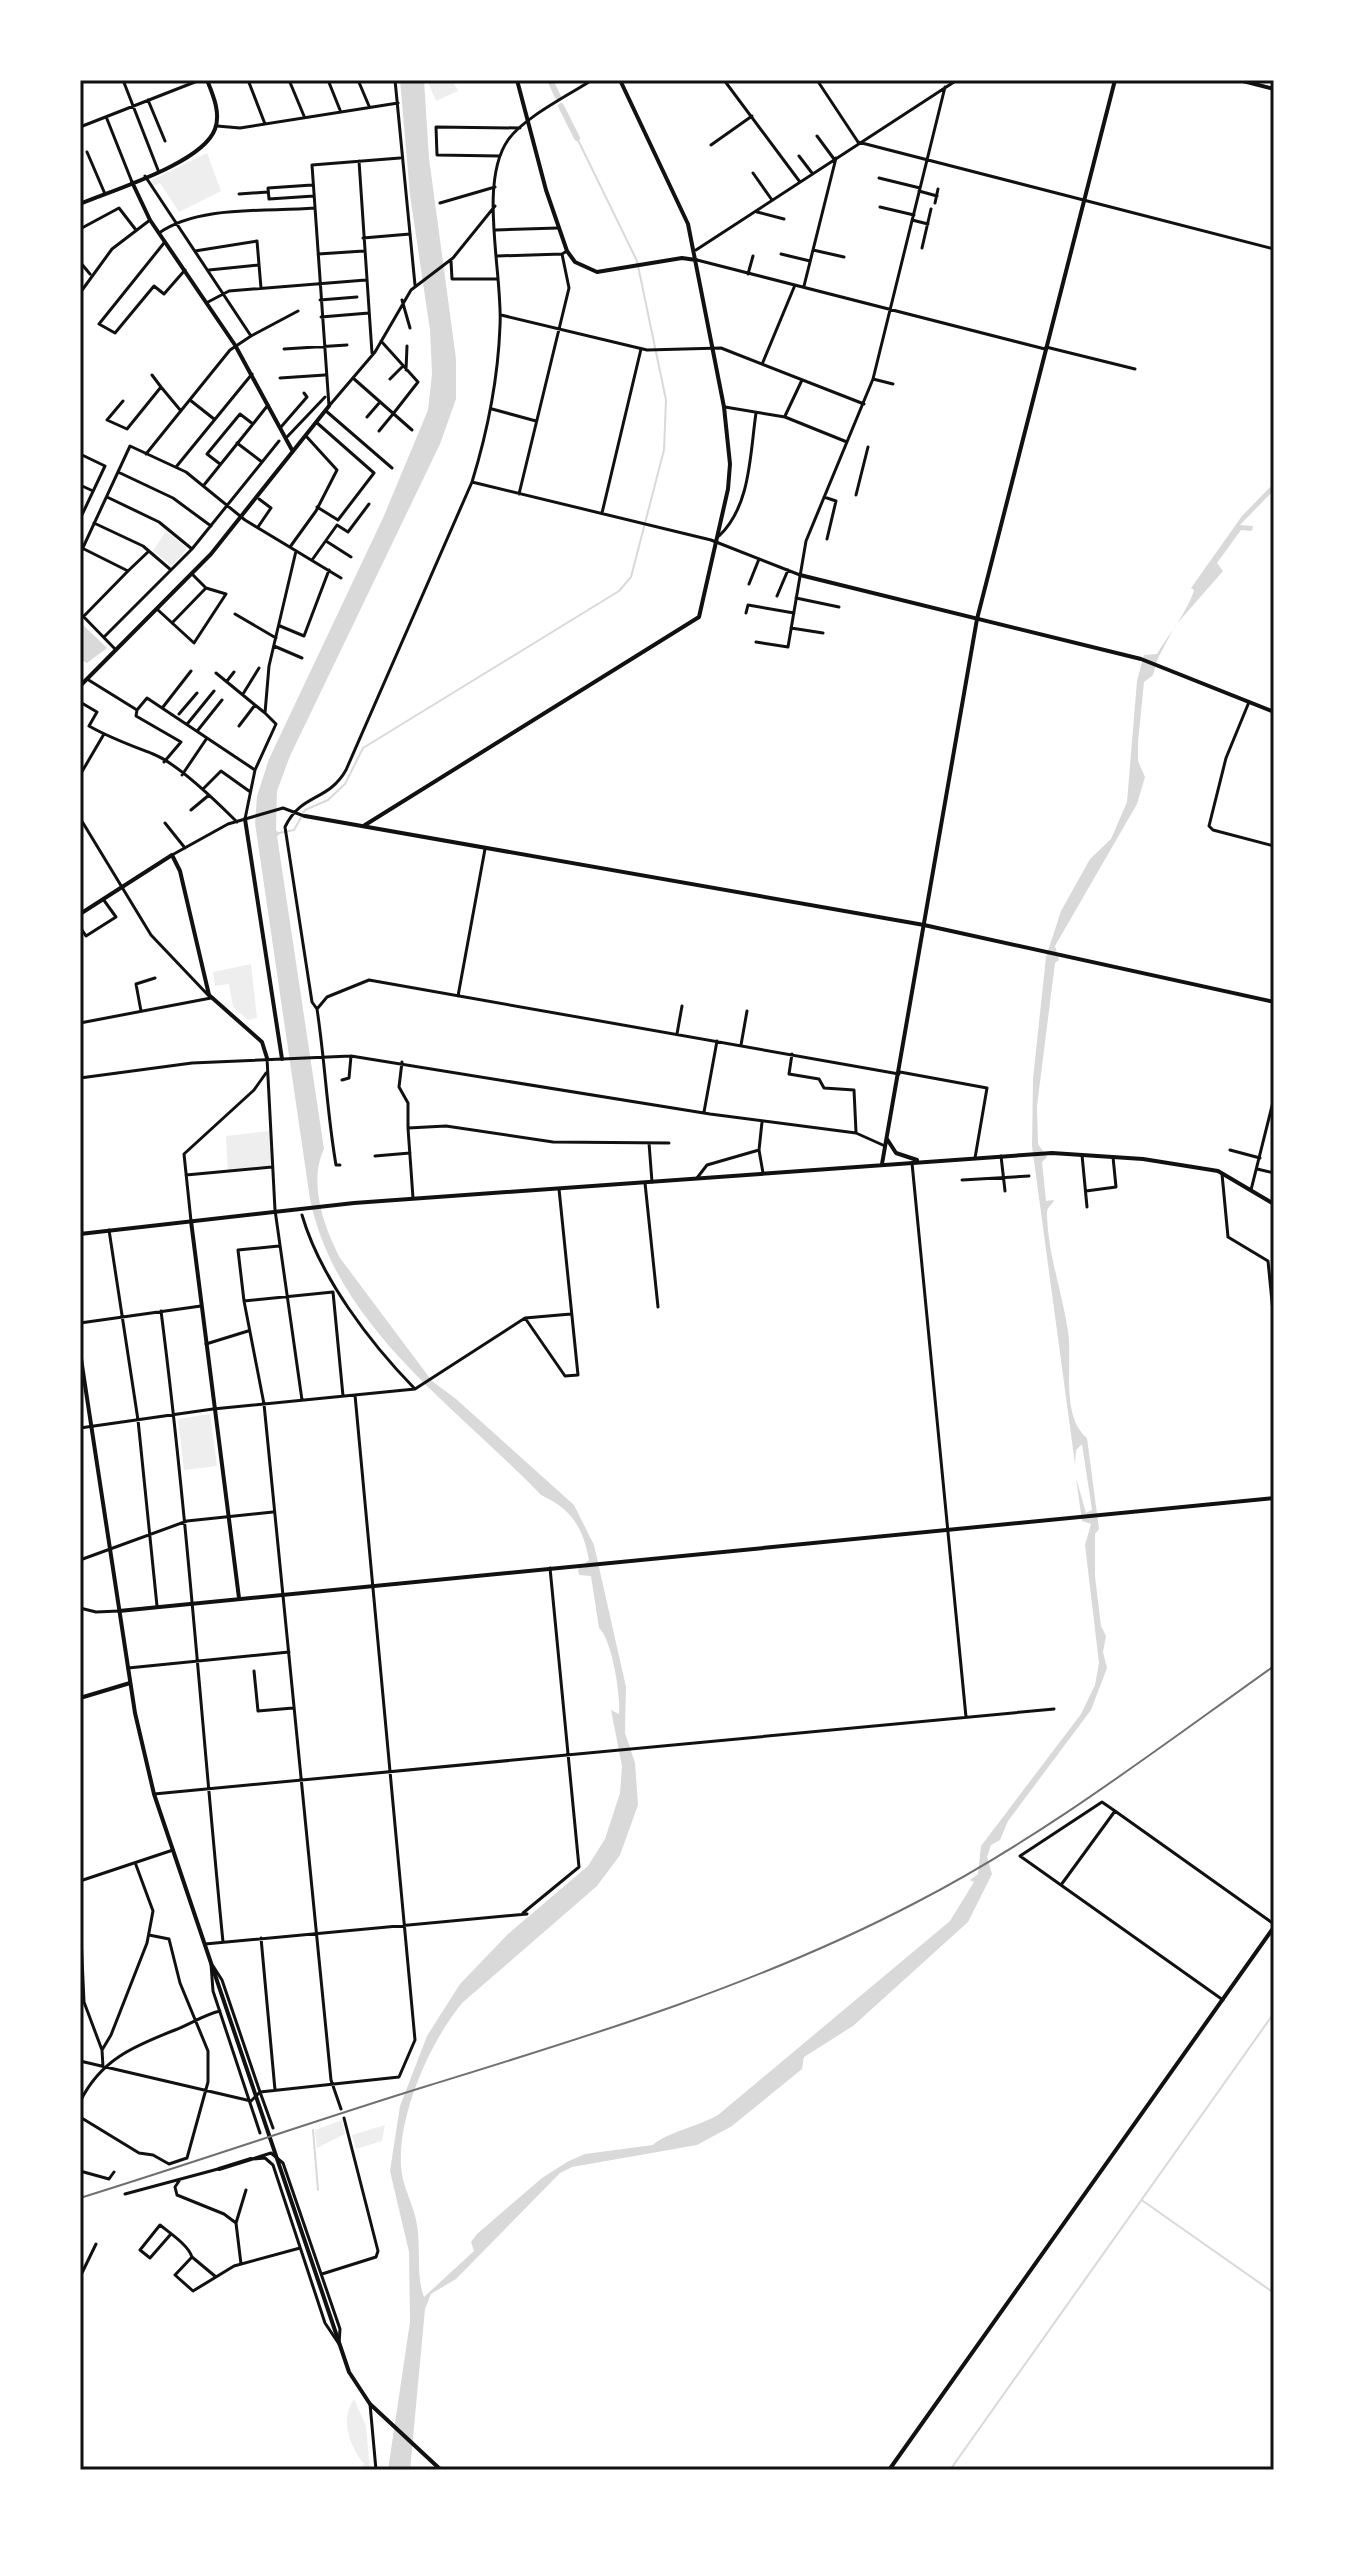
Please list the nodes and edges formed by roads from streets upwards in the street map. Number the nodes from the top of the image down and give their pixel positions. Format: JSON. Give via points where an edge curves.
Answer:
{"nodes":[{"id":1,"x":123,"y":80,"type":"edge"},
{"id":2,"x":200,"y":80,"type":"edge"},
{"id":3,"x":207,"y":80,"type":"edge"},
{"id":4,"x":248,"y":80,"type":"edge"},
{"id":5,"x":289,"y":80,"type":"edge"},
{"id":6,"x":328,"y":80,"type":"edge"},
{"id":7,"x":358,"y":80,"type":"edge"},
{"id":8,"x":395,"y":80,"type":"edge"},
{"id":9,"x":517,"y":80,"type":"edge"},
{"id":10,"x":592,"y":80,"type":"edge"},
{"id":11,"x":620,"y":80,"type":"edge"},
{"id":12,"x":724,"y":80,"type":"edge"},
{"id":13,"x":817,"y":80,"type":"edge"},
{"id":14,"x":957,"y":80,"type":"edge"},
{"id":15,"x":1115,"y":80,"type":"edge"},
{"id":16,"x":1239,"y":80,"type":"edge"},
{"id":17,"x":945,"y":87,"type":"junction"},
{"id":18,"x":1274,"y":89,"type":"edge"},
{"id":19,"x":148,"y":100,"type":"junction"},
{"id":20,"x":398,"y":103,"type":"junction"},
{"id":21,"x":133,"y":106,"type":"junction"},
{"id":22,"x":369,"y":106,"type":"junction"},
{"id":23,"x":340,"y":110,"type":"junction"},
{"id":24,"x":304,"y":116,"type":"junction"},
{"id":25,"x":752,"y":116,"type":"junction"},
{"id":26,"x":106,"y":117,"type":"junction"},
{"id":27,"x":527,"y":123,"type":"junction"},
{"id":28,"x":265,"y":124,"type":"junction"},
{"id":29,"x":217,"y":126,"type":"junction"},
{"id":30,"x":80,"y":127,"type":"edge"},
{"id":31,"x":520,"y":128,"type":"junction"},
{"id":32,"x":817,"y":136,"type":"dead end"},
{"id":33,"x":165,"y":141,"type":"dead end"},
{"id":34,"x":858,"y":142,"type":"junction"},
{"id":35,"x":711,"y":145,"type":"dead end"},
{"id":36,"x":87,"y":152,"type":"dead end"},
{"id":37,"x":500,"y":156,"type":"junction"},
{"id":38,"x":799,"y":156,"type":"dead end"},
{"id":39,"x":400,"y":158,"type":"junction"},
{"id":40,"x":835,"y":158,"type":"junction"},
{"id":41,"x":359,"y":161,"type":"junction"},
{"id":42,"x":927,"y":161,"type":"junction"},
{"id":43,"x":158,"y":170,"type":"junction"},
{"id":44,"x":753,"y":173,"type":"dead end"},
{"id":45,"x":812,"y":173,"type":"junction"},
{"id":46,"x":145,"y":176,"type":"junction"},
{"id":47,"x":879,"y":178,"type":"dead end"},
{"id":48,"x":132,"y":182,"type":"junction"},
{"id":49,"x":800,"y":182,"type":"junction"},
{"id":50,"x":313,"y":185,"type":"junction"},
{"id":51,"x":495,"y":187,"type":"junction"},
{"id":52,"x":938,"y":189,"type":"dead end"},
{"id":53,"x":920,"y":190,"type":"junction"},
{"id":54,"x":268,"y":192,"type":"junction"},
{"id":55,"x":105,"y":194,"type":"junction"},
{"id":56,"x":239,"y":194,"type":"dead end"},
{"id":57,"x":314,"y":196,"type":"junction"},
{"id":58,"x":937,"y":196,"type":"junction"},
{"id":59,"x":772,"y":200,"type":"junction"},
{"id":60,"x":1083,"y":200,"type":"junction"},
{"id":61,"x":440,"y":203,"type":"dead end"},
{"id":62,"x":935,"y":203,"type":"dead end"},
{"id":63,"x":80,"y":204,"type":"edge"},
{"id":64,"x":495,"y":206,"type":"junction"},
{"id":65,"x":880,"y":207,"type":"dead end"},
{"id":66,"x":315,"y":208,"type":"junction"},
{"id":67,"x":931,"y":209,"type":"dead end"},
{"id":68,"x":755,"y":211,"type":"junction"},
{"id":69,"x":914,"y":215,"type":"junction"},
{"id":70,"x":784,"y":219,"type":"dead end"},
{"id":71,"x":150,"y":220,"type":"junction"},
{"id":72,"x":912,"y":220,"type":"junction"},
{"id":73,"x":175,"y":222,"type":"junction"},
{"id":74,"x":928,"y":224,"type":"junction"},
{"id":75,"x":558,"y":228,"type":"junction"},
{"id":76,"x":80,"y":229,"type":"edge"},
{"id":77,"x":136,"y":230,"type":"junction"},
{"id":78,"x":496,"y":230,"type":"junction"},
{"id":79,"x":159,"y":233,"type":"junction"},
{"id":80,"x":410,"y":234,"type":"junction"},
{"id":81,"x":363,"y":238,"type":"junction"},
{"id":82,"x":165,"y":243,"type":"junction"},
{"id":83,"x":922,"y":248,"type":"dead end"},
{"id":84,"x":1274,"y":249,"type":"edge"},
{"id":85,"x":696,"y":250,"type":"junction"},
{"id":86,"x":813,"y":250,"type":"junction"},
{"id":87,"x":195,"y":251,"type":"junction"},
{"id":88,"x":364,"y":251,"type":"junction"},
{"id":89,"x":564,"y":252,"type":"junction"},
{"id":90,"x":318,"y":254,"type":"junction"},
{"id":91,"x":781,"y":254,"type":"dead end"},
{"id":92,"x":497,"y":256,"type":"junction"},
{"id":93,"x":753,"y":256,"type":"dead end"},
{"id":94,"x":844,"y":257,"type":"dead end"},
{"id":95,"x":697,"y":260,"type":"junction"},
{"id":96,"x":450,"y":261,"type":"junction"},
{"id":97,"x":810,"y":261,"type":"junction"},
{"id":98,"x":80,"y":262,"type":"edge"},
{"id":99,"x":259,"y":265,"type":"junction"},
{"id":100,"x":185,"y":270,"type":"junction"},
{"id":101,"x":209,"y":270,"type":"junction"},
{"id":102,"x":90,"y":274,"type":"junction"},
{"id":103,"x":748,"y":274,"type":"junction"},
{"id":104,"x":498,"y":279,"type":"junction"},
{"id":105,"x":366,"y":280,"type":"junction"},
{"id":106,"x":319,"y":283,"type":"junction"},
{"id":107,"x":417,"y":284,"type":"junction"},
{"id":108,"x":795,"y":285,"type":"junction"},
{"id":109,"x":804,"y":287,"type":"junction"},
{"id":110,"x":261,"y":288,"type":"junction"},
{"id":111,"x":224,"y":292,"type":"junction"},
{"id":112,"x":80,"y":293,"type":"edge"},
{"id":113,"x":357,"y":297,"type":"dead end"},
{"id":114,"x":320,"y":300,"type":"junction"},
{"id":115,"x":402,"y":300,"type":"junction"},
{"id":116,"x":208,"y":302,"type":"junction"},
{"id":117,"x":891,"y":309,"type":"junction"},
{"id":118,"x":298,"y":311,"type":"dead end"},
{"id":119,"x":369,"y":313,"type":"junction"},
{"id":120,"x":501,"y":315,"type":"junction"},
{"id":121,"x":321,"y":317,"type":"junction"},
{"id":122,"x":410,"y":328,"type":"dead end"},
{"id":123,"x":559,"y":328,"type":"junction"},
{"id":124,"x":251,"y":336,"type":"junction"},
{"id":125,"x":381,"y":341,"type":"junction"},
{"id":126,"x":235,"y":345,"type":"junction"},
{"id":127,"x":347,"y":345,"type":"dead end"},
{"id":128,"x":407,"y":346,"type":"dead end"},
{"id":129,"x":323,"y":347,"type":"junction"},
{"id":130,"x":1046,"y":348,"type":"junction"},
{"id":131,"x":284,"y":349,"type":"dead end"},
{"id":132,"x":641,"y":349,"type":"junction"},
{"id":133,"x":713,"y":349,"type":"junction"},
{"id":134,"x":372,"y":355,"type":"junction"},
{"id":135,"x":763,"y":362,"type":"junction"},
{"id":136,"x":405,"y":368,"type":"junction"},
{"id":137,"x":1135,"y":369,"type":"dead end"},
{"id":138,"x":252,"y":374,"type":"junction"},
{"id":139,"x":152,"y":375,"type":"dead end"},
{"id":140,"x":325,"y":375,"type":"junction"},
{"id":141,"x":280,"y":378,"type":"dead end"},
{"id":142,"x":353,"y":378,"type":"junction"},
{"id":143,"x":390,"y":379,"type":"dead end"},
{"id":144,"x":873,"y":379,"type":"junction"},
{"id":145,"x":802,"y":380,"type":"junction"},
{"id":146,"x":893,"y":384,"type":"dead end"},
{"id":147,"x":161,"y":387,"type":"junction"},
{"id":148,"x":304,"y":393,"type":"dead end"},
{"id":149,"x":326,"y":396,"type":"junction"},
{"id":150,"x":190,"y":400,"type":"junction"},
{"id":151,"x":123,"y":401,"type":"dead end"},
{"id":152,"x":380,"y":402,"type":"junction"},
{"id":153,"x":269,"y":404,"type":"junction"},
{"id":154,"x":864,"y":404,"type":"junction"},
{"id":155,"x":724,"y":407,"type":"junction"},
{"id":156,"x":327,"y":408,"type":"junction"},
{"id":157,"x":492,"y":409,"type":"junction"},
{"id":158,"x":181,"y":411,"type":"junction"},
{"id":159,"x":756,"y":413,"type":"junction"},
{"id":160,"x":393,"y":414,"type":"junction"},
{"id":161,"x":367,"y":417,"type":"dead end"},
{"id":162,"x":785,"y":417,"type":"junction"},
{"id":163,"x":214,"y":419,"type":"junction"},
{"id":164,"x":536,"y":421,"type":"junction"},
{"id":165,"x":316,"y":422,"type":"junction"},
{"id":166,"x":253,"y":424,"type":"junction"},
{"id":167,"x":281,"y":427,"type":"junction"},
{"id":168,"x":412,"y":430,"type":"dead end"},
{"id":169,"x":379,"y":431,"type":"dead end"},
{"id":170,"x":305,"y":436,"type":"junction"},
{"id":171,"x":286,"y":438,"type":"junction"},
{"id":172,"x":279,"y":441,"type":"dead end"},
{"id":173,"x":847,"y":442,"type":"junction"},
{"id":174,"x":237,"y":443,"type":"junction"},
{"id":175,"x":868,"y":447,"type":"dead end"},
{"id":176,"x":292,"y":450,"type":"junction"},
{"id":177,"x":80,"y":454,"type":"edge"},
{"id":178,"x":146,"y":454,"type":"junction"},
{"id":179,"x":262,"y":462,"type":"junction"},
{"id":180,"x":220,"y":464,"type":"junction"},
{"id":181,"x":176,"y":467,"type":"junction"},
{"id":182,"x":392,"y":468,"type":"dead end"},
{"id":183,"x":118,"y":472,"type":"junction"},
{"id":184,"x":472,"y":482,"type":"junction"},
{"id":185,"x":80,"y":485,"type":"edge"},
{"id":186,"x":204,"y":485,"type":"junction"},
{"id":187,"x":93,"y":491,"type":"junction"},
{"id":188,"x":519,"y":494,"type":"junction"},
{"id":189,"x":856,"y":495,"type":"dead end"},
{"id":190,"x":106,"y":497,"type":"junction"},
{"id":191,"x":824,"y":497,"type":"junction"},
{"id":192,"x":259,"y":499,"type":"dead end"},
{"id":193,"x":228,"y":503,"type":"junction"},
{"id":194,"x":369,"y":504,"type":"dead end"},
{"id":195,"x":317,"y":507,"type":"junction"},
{"id":196,"x":602,"y":513,"type":"junction"},
{"id":197,"x":80,"y":517,"type":"edge"},
{"id":198,"x":241,"y":517,"type":"junction"},
{"id":199,"x":94,"y":523,"type":"junction"},
{"id":200,"x":211,"y":526,"type":"junction"},
{"id":201,"x":258,"y":527,"type":"junction"},
{"id":202,"x":719,"y":539,"type":"junction"},
{"id":203,"x":827,"y":539,"type":"dead end"},
{"id":204,"x":326,"y":541,"type":"junction"},
{"id":205,"x":290,"y":547,"type":"junction"},
{"id":206,"x":192,"y":549,"type":"junction"},
{"id":207,"x":81,"y":551,"type":"edge"},
{"id":208,"x":149,"y":551,"type":"junction"},
{"id":209,"x":296,"y":551,"type":"junction"},
{"id":210,"x":351,"y":557,"type":"dead end"},
{"id":211,"x":759,"y":559,"type":"junction"},
{"id":212,"x":312,"y":560,"type":"junction"},
{"id":213,"x":171,"y":570,"type":"junction"},
{"id":214,"x":329,"y":570,"type":"junction"},
{"id":215,"x":788,"y":570,"type":"junction"},
{"id":216,"x":128,"y":571,"type":"junction"},
{"id":217,"x":192,"y":574,"type":"junction"},
{"id":218,"x":800,"y":575,"type":"junction"},
{"id":219,"x":341,"y":578,"type":"dead end"},
{"id":220,"x":749,"y":584,"type":"dead end"},
{"id":221,"x":206,"y":588,"type":"junction"},
{"id":222,"x":777,"y":596,"type":"dead end"},
{"id":223,"x":796,"y":598,"type":"junction"},
{"id":224,"x":839,"y":607,"type":"dead end"},
{"id":225,"x":157,"y":609,"type":"junction"},
{"id":226,"x":746,"y":613,"type":"dead end"},
{"id":227,"x":794,"y":613,"type":"junction"},
{"id":228,"x":235,"y":614,"type":"dead end"},
{"id":229,"x":82,"y":615,"type":"edge"},
{"id":230,"x":977,"y":619,"type":"junction"},
{"id":231,"x":172,"y":623,"type":"junction"},
{"id":232,"x":279,"y":626,"type":"junction"},
{"id":233,"x":791,"y":627,"type":"junction"},
{"id":234,"x":823,"y":633,"type":"dead end"},
{"id":235,"x":104,"y":637,"type":"junction"},
{"id":236,"x":276,"y":638,"type":"junction"},
{"id":237,"x":756,"y":642,"type":"dead end"},
{"id":238,"x":274,"y":646,"type":"junction"},
{"id":239,"x":116,"y":650,"type":"junction"},
{"id":240,"x":302,"y":658,"type":"dead end"},
{"id":241,"x":259,"y":668,"type":"dead end"},
{"id":242,"x":191,"y":671,"type":"dead end"},
{"id":243,"x":234,"y":672,"type":"dead end"},
{"id":244,"x":216,"y":673,"type":"dead end"},
{"id":245,"x":87,"y":679,"type":"junction"},
{"id":246,"x":227,"y":681,"type":"junction"},
{"id":247,"x":80,"y":686,"type":"edge"},
{"id":248,"x":214,"y":691,"type":"dead end"},
{"id":249,"x":197,"y":693,"type":"dead end"},
{"id":250,"x":243,"y":694,"type":"junction"},
{"id":251,"x":222,"y":700,"type":"dead end"},
{"id":252,"x":80,"y":702,"type":"edge"},
{"id":253,"x":1249,"y":702,"type":"junction"},
{"id":254,"x":255,"y":705,"type":"junction"},
{"id":255,"x":163,"y":707,"type":"junction"},
{"id":256,"x":137,"y":710,"type":"junction"},
{"id":257,"x":1274,"y":712,"type":"edge"},
{"id":258,"x":265,"y":713,"type":"junction"},
{"id":259,"x":178,"y":715,"type":"junction"},
{"id":260,"x":188,"y":723,"type":"junction"},
{"id":261,"x":239,"y":726,"type":"dead end"},
{"id":262,"x":198,"y":730,"type":"junction"},
{"id":263,"x":104,"y":734,"type":"junction"},
{"id":264,"x":208,"y":737,"type":"junction"},
{"id":265,"x":164,"y":762,"type":"junction"},
{"id":266,"x":255,"y":770,"type":"junction"},
{"id":267,"x":80,"y":775,"type":"edge"},
{"id":268,"x":182,"y":775,"type":"junction"},
{"id":269,"x":203,"y":789,"type":"junction"},
{"id":270,"x":250,"y":791,"type":"junction"},
{"id":271,"x":209,"y":795,"type":"junction"},
{"id":272,"x":191,"y":810,"type":"dead end"},
{"id":273,"x":293,"y":811,"type":"junction"},
{"id":274,"x":303,"y":816,"type":"joint"},
{"id":275,"x":80,"y":818,"type":"edge"},
{"id":276,"x":247,"y":819,"type":"junction"},
{"id":277,"x":237,"y":822,"type":"junction"},
{"id":278,"x":165,"y":823,"type":"dead end"},
{"id":279,"x":363,"y":826,"type":"junction"},
{"id":280,"x":1274,"y":846,"type":"edge"},
{"id":281,"x":185,"y":848,"type":"junction"},
{"id":282,"x":485,"y":849,"type":"junction"},
{"id":283,"x":172,"y":855,"type":"junction"},
{"id":284,"x":120,"y":888,"type":"junction"},
{"id":285,"x":103,"y":899,"type":"junction"},
{"id":286,"x":80,"y":914,"type":"edge"},
{"id":287,"x":924,"y":925,"type":"junction"},
{"id":288,"x":80,"y":927,"type":"edge"},
{"id":289,"x":155,"y":978,"type":"dead end"},
{"id":290,"x":458,"y":996,"type":"junction"},
{"id":291,"x":210,"y":997,"type":"junction"},
{"id":292,"x":1274,"y":1002,"type":"edge"},
{"id":293,"x":682,"y":1006,"type":"dead end"},
{"id":294,"x":317,"y":1009,"type":"junction"},
{"id":295,"x":141,"y":1011,"type":"junction"},
{"id":296,"x":747,"y":1011,"type":"dead end"},
{"id":297,"x":80,"y":1023,"type":"edge"},
{"id":298,"x":677,"y":1034,"type":"junction"},
{"id":299,"x":717,"y":1041,"type":"junction"},
{"id":300,"x":741,"y":1045,"type":"junction"},
{"id":301,"x":792,"y":1054,"type":"junction"},
{"id":302,"x":324,"y":1055,"type":"junction"},
{"id":303,"x":351,"y":1056,"type":"junction"},
{"id":304,"x":267,"y":1058,"type":"junction"},
{"id":305,"x":283,"y":1059,"type":"junction"},
{"id":306,"x":402,"y":1062,"type":"junction"},
{"id":307,"x":266,"y":1073,"type":"junction"},
{"id":308,"x":900,"y":1073,"type":"junction"},
{"id":309,"x":80,"y":1078,"type":"edge"},
{"id":310,"x":342,"y":1080,"type":"dead end"},
{"id":311,"x":1274,"y":1098,"type":"edge"},
{"id":312,"x":704,"y":1113,"type":"junction"},
{"id":313,"x":762,"y":1122,"type":"junction"},
{"id":314,"x":408,"y":1128,"type":"junction"},
{"id":315,"x":856,"y":1133,"type":"junction"},
{"id":316,"x":886,"y":1137,"type":"junction"},
{"id":317,"x":649,"y":1143,"type":"junction"},
{"id":318,"x":669,"y":1143,"type":"dead end"},
{"id":319,"x":885,"y":1146,"type":"junction"},
{"id":320,"x":759,"y":1150,"type":"junction"},
{"id":321,"x":1230,"y":1150,"type":"dead end"},
{"id":322,"x":410,"y":1153,"type":"junction"},
{"id":323,"x":1082,"y":1155,"type":"junction"},
{"id":324,"x":375,"y":1156,"type":"dead end"},
{"id":325,"x":1001,"y":1156,"type":"junction"},
{"id":326,"x":1113,"y":1157,"type":"junction"},
{"id":327,"x":975,"y":1158,"type":"junction"},
{"id":328,"x":1260,"y":1158,"type":"junction"},
{"id":329,"x":923,"y":1160,"type":"junction"},
{"id":330,"x":912,"y":1162,"type":"junction"},
{"id":331,"x":882,"y":1164,"type":"junction"},
{"id":332,"x":340,"y":1165,"type":"dead end"},
{"id":333,"x":272,"y":1167,"type":"junction"},
{"id":334,"x":1257,"y":1169,"type":"junction"},
{"id":335,"x":1221,"y":1172,"type":"junction"},
{"id":336,"x":763,"y":1173,"type":"junction"},
{"id":337,"x":1274,"y":1173,"type":"edge"},
{"id":338,"x":186,"y":1175,"type":"junction"},
{"id":339,"x":1029,"y":1176,"type":"dead end"},
{"id":340,"x":697,"y":1178,"type":"junction"},
{"id":341,"x":1003,"y":1178,"type":"junction"},
{"id":342,"x":962,"y":1180,"type":"dead end"},
{"id":343,"x":652,"y":1182,"type":"junction"},
{"id":344,"x":645,"y":1183,"type":"junction"},
{"id":345,"x":559,"y":1189,"type":"junction"},
{"id":346,"x":1251,"y":1190,"type":"junction"},
{"id":347,"x":1005,"y":1191,"type":"dead end"},
{"id":348,"x":1086,"y":1191,"type":"junction"},
{"id":349,"x":414,"y":1199,"type":"junction"},
{"id":350,"x":1274,"y":1204,"type":"edge"},
{"id":351,"x":1087,"y":1207,"type":"dead end"},
{"id":352,"x":275,"y":1210,"type":"junction"},
{"id":353,"x":301,"y":1212,"type":"junction"},
{"id":354,"x":80,"y":1219,"type":"edge"},
{"id":355,"x":191,"y":1221,"type":"junction"},
{"id":356,"x":109,"y":1230,"type":"junction"},
{"id":357,"x":81,"y":1234,"type":"edge"},
{"id":358,"x":280,"y":1245,"type":"junction"},
{"id":359,"x":339,"y":1290,"type":"junction"},
{"id":360,"x":333,"y":1292,"type":"junction"},
{"id":361,"x":287,"y":1297,"type":"junction"},
{"id":362,"x":244,"y":1301,"type":"junction"},
{"id":363,"x":201,"y":1306,"type":"junction"},
{"id":364,"x":658,"y":1307,"type":"dead end"},
{"id":365,"x":161,"y":1311,"type":"junction"},
{"id":366,"x":571,"y":1314,"type":"junction"},
{"id":367,"x":122,"y":1315,"type":"junction"},
{"id":368,"x":525,"y":1318,"type":"junction"},
{"id":369,"x":1274,"y":1322,"type":"edge"},
{"id":370,"x":80,"y":1323,"type":"edge"},
{"id":371,"x":248,"y":1331,"type":"junction"},
{"id":372,"x":206,"y":1344,"type":"junction"},
{"id":373,"x":80,"y":1352,"type":"edge"},
{"id":374,"x":416,"y":1388,"type":"junction"},
{"id":375,"x":355,"y":1395,"type":"junction"},
{"id":376,"x":343,"y":1396,"type":"junction"},
{"id":377,"x":302,"y":1400,"type":"junction"},
{"id":378,"x":264,"y":1404,"type":"junction"},
{"id":379,"x":213,"y":1409,"type":"junction"},
{"id":380,"x":174,"y":1414,"type":"junction"},
{"id":381,"x":138,"y":1420,"type":"junction"},
{"id":382,"x":91,"y":1426,"type":"junction"},
{"id":383,"x":80,"y":1428,"type":"edge"},
{"id":384,"x":1274,"y":1498,"type":"edge"},
{"id":385,"x":274,"y":1512,"type":"junction"},
{"id":386,"x":228,"y":1516,"type":"junction"},
{"id":387,"x":187,"y":1521,"type":"junction"},
{"id":388,"x":947,"y":1531,"type":"junction"},
{"id":389,"x":147,"y":1536,"type":"junction"},
{"id":390,"x":110,"y":1546,"type":"junction"},
{"id":391,"x":80,"y":1560,"type":"edge"},
{"id":392,"x":550,"y":1568,"type":"junction"},
{"id":393,"x":372,"y":1586,"type":"junction"},
{"id":394,"x":282,"y":1594,"type":"junction"},
{"id":395,"x":239,"y":1598,"type":"junction"},
{"id":396,"x":191,"y":1603,"type":"junction"},
{"id":397,"x":157,"y":1606,"type":"junction"},
{"id":398,"x":80,"y":1608,"type":"edge"},
{"id":399,"x":119,"y":1611,"type":"junction"},
{"id":400,"x":289,"y":1652,"type":"junction"},
{"id":401,"x":195,"y":1660,"type":"junction"},
{"id":402,"x":128,"y":1668,"type":"junction"},
{"id":403,"x":254,"y":1671,"type":"dead end"},
{"id":404,"x":130,"y":1683,"type":"junction"},
{"id":405,"x":80,"y":1698,"type":"edge"},
{"id":406,"x":295,"y":1708,"type":"junction"},
{"id":407,"x":1054,"y":1709,"type":"dead end"},
{"id":408,"x":966,"y":1717,"type":"junction"},
{"id":409,"x":568,"y":1756,"type":"junction"},
{"id":410,"x":390,"y":1773,"type":"junction"},
{"id":411,"x":302,"y":1781,"type":"junction"},
{"id":412,"x":208,"y":1789,"type":"junction"},
{"id":413,"x":154,"y":1794,"type":"junction"},
{"id":414,"x":1115,"y":1811,"type":"junction"},
{"id":415,"x":173,"y":1850,"type":"junction"},
{"id":416,"x":136,"y":1865,"type":"junction"},
{"id":417,"x":80,"y":1881,"type":"edge"},
{"id":418,"x":1061,"y":1885,"type":"junction"},
{"id":419,"x":80,"y":1915,"type":"edge"},
{"id":420,"x":404,"y":1925,"type":"junction"},
{"id":421,"x":1274,"y":1925,"type":"edge"},
{"id":422,"x":316,"y":1933,"type":"junction"},
{"id":423,"x":149,"y":1935,"type":"junction"},
{"id":424,"x":261,"y":1938,"type":"junction"},
{"id":425,"x":223,"y":1942,"type":"junction"},
{"id":426,"x":204,"y":1944,"type":"junction"},
{"id":427,"x":211,"y":1964,"type":"junction"},
{"id":428,"x":1223,"y":2000,"type":"junction"},
{"id":429,"x":220,"y":2011,"type":"junction"},
{"id":430,"x":196,"y":2018,"type":"junction"},
{"id":431,"x":102,"y":2050,"type":"junction"},
{"id":432,"x":80,"y":2061,"type":"edge"},
{"id":433,"x":103,"y":2067,"type":"junction"},
{"id":434,"x":332,"y":2086,"type":"junction"},
{"id":435,"x":206,"y":2090,"type":"junction"},
{"id":436,"x":275,"y":2091,"type":"junction"},
{"id":437,"x":260,"y":2092,"type":"junction"},
{"id":438,"x":251,"y":2101,"type":"junction"},
{"id":439,"x":80,"y":2102,"type":"edge"},
{"id":440,"x":341,"y":2109,"type":"dead end"},
{"id":441,"x":80,"y":2117,"type":"edge"},
{"id":442,"x":344,"y":2118,"type":"dead end"},
{"id":443,"x":273,"y":2128,"type":"dead end"},
{"id":444,"x":260,"y":2133,"type":"dead end"},
{"id":445,"x":251,"y":2159,"type":"junction"},
{"id":446,"x":219,"y":2169,"type":"joint"},
{"id":447,"x":80,"y":2171,"type":"edge"},
{"id":448,"x":114,"y":2172,"type":"dead end"},
{"id":449,"x":179,"y":2181,"type":"junction"},
{"id":450,"x":246,"y":2190,"type":"dead end"},
{"id":451,"x":125,"y":2194,"type":"dead end"},
{"id":452,"x":299,"y":2207,"type":"junction"},
{"id":453,"x":288,"y":2211,"type":"junction"},
{"id":454,"x":236,"y":2223,"type":"junction"},
{"id":455,"x":171,"y":2234,"type":"junction"},
{"id":456,"x":96,"y":2244,"type":"dead end"},
{"id":457,"x":300,"y":2248,"type":"junction"},
{"id":458,"x":192,"y":2257,"type":"junction"},
{"id":459,"x":241,"y":2264,"type":"junction"},
{"id":460,"x":322,"y":2274,"type":"junction"},
{"id":461,"x":80,"y":2277,"type":"edge"},
{"id":462,"x":216,"y":2277,"type":"junction"},
{"id":463,"x":339,"y":2344,"type":"junction"},
{"id":464,"x":354,"y":2381,"type":"junction"},
{"id":465,"x":351,"y":2389,"type":"dead end"},
{"id":466,"x":370,"y":2404,"type":"junction"},
{"id":467,"x":376,"y":2470,"type":"edge"},
{"id":468,"x":441,"y":2470,"type":"edge"},
{"id":469,"x":889,"y":2470,"type":"edge"}],
"edges":[{"from":1,"to":21,"type":"street"},
{"from":2,"to":19,"type":"street"},
{"from":3,"to":29,"type":"street"},
{"from":4,"to":28,"type":"street"},
{"from":5,"to":24,"type":"street"},
{"from":6,"to":23,"type":"street"},
{"from":7,"to":22,"type":"street"},
{"from":8,"to":20,"type":"street"},
{"from":9,"to":27,"type":"street"},
{"from":10,"to":27,"type":"street"},
{"from":11,"to":85,"type":"street","via":[[680,204]]},
{"from":12,"to":25,"type":"street"},
{"from":13,"to":34,"type":"street"},
{"from":14,"to":17,"type":"street"},
{"from":15,"to":60,"type":"street"},
{"from":16,"to":18,"type":"street"},
{"from":17,"to":34,"type":"street"},
{"from":17,"to":42,"type":"street"},
{"from":19,"to":21,"type":"street"},
{"from":19,"to":33,"type":"street"},
{"from":20,"to":22,"type":"street"},
{"from":20,"to":39,"type":"street"},
{"from":21,"to":26,"type":"street"},
{"from":21,"to":43,"type":"street"},
{"from":22,"to":23,"type":"street"},
{"from":23,"to":24,"type":"street"},
{"from":24,"to":28,"type":"street"},
{"from":25,"to":35,"type":"street"},
{"from":25,"to":49,"type":"street"},
{"from":26,"to":30,"type":"street"},
{"from":26,"to":48,"type":"street"},
{"from":27,"to":31,"type":"street"},
{"from":27,"to":75,"type":"street"},
{"from":28,"to":29,"type":"street"},
{"from":29,"to":43,"type":"street","via":[[203,148]]},
{"from":31,"to":37,"type":"street"},
{"from":31,"to":37,"type":"street","via":[[436,127],[437,155]]},
{"from":32,"to":40,"type":"street"},
{"from":34,"to":40,"type":"street"},
{"from":34,"to":42,"type":"street"},
{"from":36,"to":55,"type":"street"},
{"from":37,"to":51,"type":"street"},
{"from":38,"to":45,"type":"street"},
{"from":39,"to":41,"type":"street"},
{"from":39,"to":80,"type":"street"},
{"from":40,"to":45,"type":"street"},
{"from":40,"to":86,"type":"street"},
{"from":41,"to":50,"type":"street","via":[[312,165]]},
{"from":41,"to":81,"type":"street"},
{"from":42,"to":53,"type":"street"},
{"from":42,"to":60,"type":"street"},
{"from":43,"to":46,"type":"street"},
{"from":44,"to":59,"type":"street"},
{"from":45,"to":49,"type":"street"},
{"from":46,"to":48,"type":"street"},
{"from":46,"to":73,"type":"street"},
{"from":47,"to":53,"type":"street"},
{"from":48,"to":55,"type":"street"},
{"from":48,"to":71,"type":"street"},
{"from":49,"to":59,"type":"street"},
{"from":50,"to":54,"type":"street"},
{"from":50,"to":57,"type":"street"},
{"from":51,"to":61,"type":"street"},
{"from":51,"to":64,"type":"street"},
{"from":52,"to":58,"type":"street"},
{"from":53,"to":58,"type":"street"},
{"from":53,"to":69,"type":"street"},
{"from":54,"to":56,"type":"street"},
{"from":54,"to":57,"type":"street","via":[[269,199]]},
{"from":55,"to":63,"type":"street"},
{"from":57,"to":66,"type":"street"},
{"from":58,"to":62,"type":"street"},
{"from":59,"to":68,"type":"street"},
{"from":60,"to":84,"type":"street"},
{"from":60,"to":130,"type":"street"},
{"from":64,"to":78,"type":"street"},
{"from":64,"to":96,"type":"street"},
{"from":65,"to":69,"type":"street"},
{"from":66,"to":73,"type":"street"},
{"from":66,"to":90,"type":"street"},
{"from":67,"to":74,"type":"street"},
{"from":68,"to":70,"type":"street"},
{"from":68,"to":85,"type":"street"},
{"from":69,"to":72,"type":"street"},
{"from":71,"to":77,"type":"street"},
{"from":71,"to":79,"type":"street"},
{"from":72,"to":74,"type":"street"},
{"from":72,"to":117,"type":"street"},
{"from":73,"to":79,"type":"street"},
{"from":73,"to":87,"type":"street"},
{"from":74,"to":83,"type":"street"},
{"from":75,"to":78,"type":"street"},
{"from":75,"to":89,"type":"street"},
{"from":76,"to":77,"type":"street","via":[[119,208]]},
{"from":77,"to":102,"type":"street"},
{"from":78,"to":92,"type":"street"},
{"from":79,"to":82,"type":"street"},
{"from":80,"to":81,"type":"street"},
{"from":80,"to":107,"type":"street"},
{"from":81,"to":88,"type":"street"},
{"from":82,"to":100,"type":"street"},
{"from":82,"to":100,"type":"street","via":[[99,324],[115,333],[154,286],[164,294]]},
{"from":85,"to":95,"type":"street"},
{"from":86,"to":94,"type":"street"},
{"from":86,"to":97,"type":"street"},
{"from":87,"to":99,"type":"street","via":[[257,241]]},
{"from":87,"to":101,"type":"street"},
{"from":88,"to":90,"type":"street"},
{"from":88,"to":105,"type":"street"},
{"from":89,"to":92,"type":"street"},
{"from":89,"to":95,"type":"street","via":[[590,271]]},
{"from":89,"to":123,"type":"street","via":[[570,283]]},
{"from":90,"to":106,"type":"street"},
{"from":91,"to":97,"type":"street"},
{"from":92,"to":104,"type":"street"},
{"from":93,"to":103,"type":"street"},
{"from":95,"to":103,"type":"street"},
{"from":95,"to":133,"type":"street"},
{"from":96,"to":104,"type":"street","via":[[452,279]]},
{"from":96,"to":107,"type":"street"},
{"from":97,"to":109,"type":"street"},
{"from":98,"to":102,"type":"street"},
{"from":99,"to":101,"type":"street"},
{"from":99,"to":110,"type":"street"},
{"from":100,"to":116,"type":"street"},
{"from":101,"to":111,"type":"street"},
{"from":102,"to":112,"type":"street"},
{"from":103,"to":108,"type":"street"},
{"from":104,"to":120,"type":"street"},
{"from":105,"to":106,"type":"street"},
{"from":105,"to":119,"type":"street"},
{"from":106,"to":110,"type":"street"},
{"from":106,"to":114,"type":"street"},
{"from":107,"to":115,"type":"street"},
{"from":108,"to":109,"type":"street"},
{"from":108,"to":135,"type":"street"},
{"from":109,"to":117,"type":"street"},
{"from":110,"to":111,"type":"street"},
{"from":111,"to":116,"type":"street"},
{"from":111,"to":124,"type":"street"},
{"from":113,"to":114,"type":"street"},
{"from":114,"to":121,"type":"street"},
{"from":115,"to":122,"type":"street"},
{"from":115,"to":125,"type":"street"},
{"from":116,"to":126,"type":"street"},
{"from":117,"to":130,"type":"street"},
{"from":117,"to":144,"type":"street"},
{"from":118,"to":124,"type":"street"},
{"from":119,"to":121,"type":"street"},
{"from":119,"to":134,"type":"street"},
{"from":120,"to":123,"type":"street"},
{"from":120,"to":157,"type":"street"},
{"from":121,"to":129,"type":"street"},
{"from":123,"to":132,"type":"street"},
{"from":123,"to":164,"type":"street"},
{"from":124,"to":126,"type":"street"},
{"from":125,"to":134,"type":"street"},
{"from":125,"to":136,"type":"street"},
{"from":126,"to":138,"type":"street"},
{"from":126,"to":150,"type":"street"},
{"from":127,"to":129,"type":"street"},
{"from":128,"to":136,"type":"street"},
{"from":129,"to":131,"type":"street"},
{"from":129,"to":140,"type":"street"},
{"from":130,"to":137,"type":"street"},
{"from":130,"to":230,"type":"street"},
{"from":132,"to":133,"type":"street"},
{"from":132,"to":196,"type":"street"},
{"from":133,"to":135,"type":"street"},
{"from":133,"to":155,"type":"street"},
{"from":134,"to":142,"type":"street"},
{"from":135,"to":145,"type":"street"},
{"from":136,"to":143,"type":"street"},
{"from":136,"to":160,"type":"street","via":[[418,382]]},
{"from":138,"to":153,"type":"street"},
{"from":138,"to":163,"type":"street"},
{"from":139,"to":147,"type":"street"},
{"from":140,"to":141,"type":"street"},
{"from":140,"to":149,"type":"street"},
{"from":142,"to":152,"type":"street"},
{"from":142,"to":156,"type":"street"},
{"from":144,"to":146,"type":"street"},
{"from":144,"to":154,"type":"street"},
{"from":145,"to":154,"type":"street"},
{"from":145,"to":162,"type":"street"},
{"from":147,"to":151,"type":"street","via":[[127,429],[107,420]]},
{"from":147,"to":158,"type":"street"},
{"from":148,"to":167,"type":"street","via":[[307,397]]},
{"from":149,"to":156,"type":"street"},
{"from":149,"to":171,"type":"street"},
{"from":150,"to":158,"type":"street"},
{"from":150,"to":163,"type":"street"},
{"from":152,"to":160,"type":"street"},
{"from":152,"to":161,"type":"street"},
{"from":153,"to":166,"type":"street"},
{"from":153,"to":167,"type":"street"},
{"from":154,"to":173,"type":"street"},
{"from":155,"to":159,"type":"street"},
{"from":155,"to":202,"type":"street","via":[[729,476]]},
{"from":156,"to":165,"type":"street"},
{"from":156,"to":182,"type":"street"},
{"from":157,"to":164,"type":"street"},
{"from":157,"to":184,"type":"street"},
{"from":158,"to":178,"type":"street"},
{"from":159,"to":162,"type":"street"},
{"from":159,"to":202,"type":"street","via":[[747,482]]},
{"from":160,"to":168,"type":"street"},
{"from":160,"to":169,"type":"street"},
{"from":162,"to":173,"type":"street"},
{"from":163,"to":181,"type":"street"},
{"from":164,"to":188,"type":"street"},
{"from":165,"to":170,"type":"street"},
{"from":165,"to":195,"type":"street","via":[[374,473],[338,520]]},
{"from":166,"to":174,"type":"street"},
{"from":166,"to":180,"type":"street","via":[[240,414],[207,454]]},
{"from":167,"to":171,"type":"street"},
{"from":170,"to":176,"type":"street"},
{"from":170,"to":195,"type":"street","via":[[337,470]]},
{"from":171,"to":176,"type":"street"},
{"from":172,"to":179,"type":"street"},
{"from":173,"to":191,"type":"street"},
{"from":174,"to":179,"type":"street"},
{"from":174,"to":180,"type":"street"},
{"from":175,"to":189,"type":"street"},
{"from":176,"to":198,"type":"street"},
{"from":177,"to":187,"type":"street","via":[[105,466]]},
{"from":178,"to":181,"type":"street"},
{"from":178,"to":183,"type":"street","via":[[130,446]]},
{"from":179,"to":193,"type":"street"},
{"from":180,"to":186,"type":"street"},
{"from":181,"to":186,"type":"street"},
{"from":183,"to":190,"type":"street"},
{"from":183,"to":200,"type":"street","via":[[173,498]]},
{"from":184,"to":188,"type":"street"},
{"from":184,"to":273,"type":"street","via":[[346,770],[333,788]]},
{"from":185,"to":187,"type":"street"},
{"from":186,"to":193,"type":"street"},
{"from":187,"to":197,"type":"street"},
{"from":188,"to":196,"type":"street"},
{"from":190,"to":199,"type":"street"},
{"from":190,"to":206,"type":"street","via":[[159,522]]},
{"from":191,"to":203,"type":"street","via":[[836,501]]},
{"from":191,"to":218,"type":"street","via":[[806,541]]},
{"from":192,"to":201,"type":"street","via":[[271,508]]},
{"from":193,"to":198,"type":"street"},
{"from":193,"to":200,"type":"street"},
{"from":194,"to":204,"type":"street","via":[[348,532],[337,525]]},
{"from":195,"to":205,"type":"street"},
{"from":196,"to":202,"type":"street"},
{"from":198,"to":201,"type":"street"},
{"from":198,"to":217,"type":"street"},
{"from":199,"to":207,"type":"street"},
{"from":199,"to":208,"type":"street"},
{"from":200,"to":206,"type":"street"},
{"from":201,"to":205,"type":"street"},
{"from":202,"to":211,"type":"street"},
{"from":202,"to":279,"type":"street","via":[[695,622]]},
{"from":204,"to":210,"type":"street"},
{"from":204,"to":212,"type":"street"},
{"from":205,"to":209,"type":"street"},
{"from":206,"to":213,"type":"street"},
{"from":207,"to":216,"type":"street"},
{"from":208,"to":213,"type":"street"},
{"from":208,"to":216,"type":"street"},
{"from":209,"to":212,"type":"street"},
{"from":209,"to":232,"type":"street"},
{"from":211,"to":215,"type":"street"},
{"from":211,"to":220,"type":"street"},
{"from":212,"to":214,"type":"street"},
{"from":213,"to":235,"type":"street"},
{"from":214,"to":219,"type":"street"},
{"from":214,"to":232,"type":"street","via":[[304,636]]},
{"from":215,"to":218,"type":"street"},
{"from":215,"to":222,"type":"street"},
{"from":216,"to":229,"type":"street"},
{"from":217,"to":221,"type":"street"},
{"from":217,"to":225,"type":"street"},
{"from":218,"to":223,"type":"street"},
{"from":218,"to":230,"type":"street"},
{"from":221,"to":231,"type":"street"},
{"from":221,"to":231,"type":"street","via":[[226,594],[194,643]]},
{"from":223,"to":224,"type":"street"},
{"from":223,"to":227,"type":"street"},
{"from":225,"to":231,"type":"street"},
{"from":225,"to":239,"type":"street"},
{"from":226,"to":227,"type":"street","via":[[748,605]]},
{"from":227,"to":233,"type":"street"},
{"from":228,"to":236,"type":"street"},
{"from":229,"to":235,"type":"street"},
{"from":230,"to":253,"type":"street","via":[[1161,665]]},
{"from":230,"to":287,"type":"street"},
{"from":232,"to":236,"type":"street"},
{"from":233,"to":234,"type":"street"},
{"from":233,"to":237,"type":"street","via":[[788,647]]},
{"from":235,"to":239,"type":"street"},
{"from":236,"to":238,"type":"street"},
{"from":238,"to":240,"type":"street"},
{"from":238,"to":258,"type":"street"},
{"from":239,"to":245,"type":"street"},
{"from":241,"to":250,"type":"street"},
{"from":242,"to":255,"type":"street"},
{"from":243,"to":246,"type":"street"},
{"from":244,"to":246,"type":"street"},
{"from":245,"to":247,"type":"street"},
{"from":245,"to":256,"type":"street"},
{"from":246,"to":250,"type":"street"},
{"from":248,"to":260,"type":"street"},
{"from":249,"to":259,"type":"street"},
{"from":250,"to":254,"type":"street"},
{"from":251,"to":262,"type":"street"},
{"from":252,"to":263,"type":"street","via":[[97,712],[89,726]]},
{"from":253,"to":257,"type":"street"},
{"from":253,"to":280,"type":"street","via":[[1226,758],[1209,826]]},
{"from":254,"to":258,"type":"street"},
{"from":254,"to":261,"type":"street"},
{"from":255,"to":256,"type":"street","via":[[147,698]]},
{"from":255,"to":259,"type":"street"},
{"from":256,"to":265,"type":"street","via":[[136,716],[181,742]]},
{"from":258,"to":266,"type":"street","via":[[276,724]]},
{"from":259,"to":260,"type":"street"},
{"from":260,"to":262,"type":"street"},
{"from":262,"to":264,"type":"street"},
{"from":263,"to":265,"type":"street"},
{"from":263,"to":267,"type":"street"},
{"from":264,"to":266,"type":"street"},
{"from":264,"to":268,"type":"street"},
{"from":265,"to":268,"type":"street"},
{"from":266,"to":270,"type":"street"},
{"from":268,"to":269,"type":"street"},
{"from":269,"to":270,"type":"street","via":[[221,771]]},
{"from":269,"to":271,"type":"street"},
{"from":270,"to":276,"type":"street"},
{"from":271,"to":272,"type":"street"},
{"from":271,"to":277,"type":"street"},
{"from":273,"to":274,"type":"street"},
{"from":273,"to":276,"type":"street","via":[[283,808]]},
{"from":273,"to":294,"type":"street","via":[[286,832]]},
{"from":274,"to":279,"type":"street"},
{"from":275,"to":284,"type":"street"},
{"from":276,"to":277,"type":"street"},
{"from":276,"to":305,"type":"street"},
{"from":277,"to":281,"type":"street"},
{"from":278,"to":281,"type":"street"},
{"from":279,"to":282,"type":"street"},
{"from":281,"to":283,"type":"street"},
{"from":282,"to":287,"type":"street"},
{"from":282,"to":290,"type":"street"},
{"from":283,"to":284,"type":"street"},
{"from":283,"to":291,"type":"street"},
{"from":284,"to":285,"type":"street"},
{"from":284,"to":291,"type":"street","via":[[151,935]]},
{"from":285,"to":286,"type":"street"},
{"from":285,"to":288,"type":"street","via":[[116,917],[86,936]]},
{"from":287,"to":292,"type":"street"},
{"from":287,"to":308,"type":"street"},
{"from":289,"to":295,"type":"street","via":[[136,984]]},
{"from":290,"to":294,"type":"street","via":[[369,980],[327,997]]},
{"from":290,"to":298,"type":"street"},
{"from":291,"to":295,"type":"street"},
{"from":291,"to":304,"type":"street","via":[[258,1038]]},
{"from":293,"to":298,"type":"street"},
{"from":294,"to":302,"type":"street"},
{"from":295,"to":297,"type":"street"},
{"from":296,"to":300,"type":"street"},
{"from":298,"to":299,"type":"street"},
{"from":299,"to":300,"type":"street"},
{"from":299,"to":312,"type":"street"},
{"from":300,"to":301,"type":"street"},
{"from":301,"to":308,"type":"street"},
{"from":301,"to":315,"type":"street","via":[[789,1074],[819,1079],[824,1088],[854,1090]]},
{"from":302,"to":303,"type":"street"},
{"from":302,"to":305,"type":"street"},
{"from":302,"to":332,"type":"street","via":[[326,1101]]},
{"from":303,"to":306,"type":"street"},
{"from":303,"to":310,"type":"street","via":[[349,1078]]},
{"from":304,"to":305,"type":"street"},
{"from":304,"to":307,"type":"street"},
{"from":304,"to":309,"type":"street"},
{"from":306,"to":312,"type":"street"},
{"from":306,"to":314,"type":"street","via":[[399,1087],[408,1103]]},
{"from":307,"to":333,"type":"street"},
{"from":307,"to":338,"type":"street","via":[[184,1154]]},
{"from":308,"to":316,"type":"street"},
{"from":308,"to":327,"type":"street","via":[[987,1088]]},
{"from":311,"to":328,"type":"street"},
{"from":312,"to":313,"type":"street"},
{"from":313,"to":315,"type":"street"},
{"from":313,"to":320,"type":"street"},
{"from":314,"to":317,"type":"street","via":[[446,1126],[553,1142]]},
{"from":314,"to":322,"type":"street"},
{"from":315,"to":319,"type":"street"},
{"from":316,"to":319,"type":"street"},
{"from":316,"to":329,"type":"street","via":[[896,1153]]},
{"from":317,"to":318,"type":"street"},
{"from":317,"to":343,"type":"street"},
{"from":319,"to":331,"type":"street"},
{"from":320,"to":336,"type":"street"},
{"from":320,"to":340,"type":"street","via":[[707,1165]]},
{"from":321,"to":328,"type":"street"},
{"from":322,"to":324,"type":"street"},
{"from":322,"to":349,"type":"street"},
{"from":323,"to":325,"type":"street"},
{"from":323,"to":326,"type":"street"},
{"from":323,"to":348,"type":"street"},
{"from":325,"to":327,"type":"street"},
{"from":325,"to":341,"type":"street"},
{"from":326,"to":335,"type":"street"},
{"from":326,"to":348,"type":"street","via":[[1116,1187]]},
{"from":327,"to":329,"type":"street"},
{"from":328,"to":334,"type":"street"},
{"from":329,"to":330,"type":"street"},
{"from":330,"to":331,"type":"street"},
{"from":330,"to":388,"type":"street"},
{"from":331,"to":336,"type":"street"},
{"from":333,"to":338,"type":"street"},
{"from":333,"to":352,"type":"street"},
{"from":334,"to":337,"type":"street"},
{"from":334,"to":346,"type":"street"},
{"from":335,"to":346,"type":"street"},
{"from":335,"to":369,"type":"street","via":[[1228,1237],[1268,1261]]},
{"from":336,"to":340,"type":"street"},
{"from":338,"to":355,"type":"street"},
{"from":339,"to":341,"type":"street"},
{"from":340,"to":343,"type":"street"},
{"from":341,"to":342,"type":"street"},
{"from":341,"to":347,"type":"street"},
{"from":343,"to":344,"type":"street"},
{"from":344,"to":345,"type":"street"},
{"from":344,"to":364,"type":"street"},
{"from":345,"to":349,"type":"street"},
{"from":345,"to":366,"type":"street"},
{"from":346,"to":350,"type":"street"},
{"from":348,"to":351,"type":"street"},
{"from":349,"to":353,"type":"street"},
{"from":352,"to":353,"type":"street"},
{"from":352,"to":355,"type":"street"},
{"from":352,"to":358,"type":"street"},
{"from":353,"to":359,"type":"street"},
{"from":354,"to":357,"type":"street"},
{"from":355,"to":356,"type":"street"},
{"from":355,"to":363,"type":"street"},
{"from":356,"to":357,"type":"street"},
{"from":356,"to":367,"type":"street"},
{"from":358,"to":361,"type":"street"},
{"from":358,"to":362,"type":"street","via":[[238,1250]]},
{"from":359,"to":360,"type":"street"},
{"from":359,"to":374,"type":"street","via":[[375,1347]]},
{"from":360,"to":361,"type":"street"},
{"from":360,"to":376,"type":"street"},
{"from":361,"to":362,"type":"street"},
{"from":361,"to":377,"type":"street"},
{"from":362,"to":371,"type":"street"},
{"from":363,"to":365,"type":"street"},
{"from":363,"to":372,"type":"street"},
{"from":365,"to":367,"type":"street"},
{"from":365,"to":380,"type":"street"},
{"from":366,"to":368,"type":"street"},
{"from":366,"to":368,"type":"street","via":[[578,1375],[565,1376]]},
{"from":367,"to":370,"type":"street"},
{"from":367,"to":381,"type":"street"},
{"from":368,"to":374,"type":"street"},
{"from":371,"to":372,"type":"street"},
{"from":371,"to":378,"type":"street"},
{"from":372,"to":379,"type":"street"},
{"from":373,"to":382,"type":"street"},
{"from":374,"to":375,"type":"street"},
{"from":375,"to":376,"type":"street"},
{"from":375,"to":393,"type":"street"},
{"from":376,"to":377,"type":"street"},
{"from":377,"to":378,"type":"street"},
{"from":378,"to":379,"type":"street"},
{"from":378,"to":385,"type":"street"},
{"from":379,"to":380,"type":"street"},
{"from":379,"to":386,"type":"street"},
{"from":380,"to":381,"type":"street"},
{"from":380,"to":387,"type":"street"},
{"from":381,"to":382,"type":"street"},
{"from":381,"to":389,"type":"street"},
{"from":382,"to":383,"type":"street"},
{"from":382,"to":390,"type":"street"},
{"from":384,"to":388,"type":"street"},
{"from":385,"to":386,"type":"street"},
{"from":385,"to":394,"type":"street"},
{"from":386,"to":387,"type":"street"},
{"from":386,"to":395,"type":"street"},
{"from":387,"to":389,"type":"street"},
{"from":387,"to":396,"type":"street"},
{"from":388,"to":392,"type":"street"},
{"from":388,"to":408,"type":"street"},
{"from":389,"to":390,"type":"street"},
{"from":389,"to":397,"type":"street"},
{"from":390,"to":391,"type":"street"},
{"from":390,"to":399,"type":"street"},
{"from":392,"to":393,"type":"street"},
{"from":392,"to":409,"type":"street"},
{"from":393,"to":394,"type":"street"},
{"from":393,"to":410,"type":"street"},
{"from":394,"to":395,"type":"street"},
{"from":394,"to":400,"type":"street"},
{"from":395,"to":396,"type":"street"},
{"from":396,"to":397,"type":"street"},
{"from":396,"to":401,"type":"street"},
{"from":397,"to":399,"type":"street"},
{"from":398,"to":399,"type":"street"},
{"from":399,"to":402,"type":"street"},
{"from":400,"to":401,"type":"street"},
{"from":400,"to":406,"type":"street"},
{"from":401,"to":402,"type":"street"},
{"from":401,"to":412,"type":"street"},
{"from":402,"to":404,"type":"street"},
{"from":403,"to":406,"type":"street","via":[[258,1711]]},
{"from":404,"to":405,"type":"street"},
{"from":404,"to":413,"type":"street"},
{"from":406,"to":411,"type":"street"},
{"from":407,"to":408,"type":"street"},
{"from":408,"to":409,"type":"street"},
{"from":409,"to":410,"type":"street"},
{"from":409,"to":420,"type":"street","via":[[579,1867],[525,1913]]},
{"from":410,"to":411,"type":"street"},
{"from":410,"to":420,"type":"street"},
{"from":411,"to":412,"type":"street"},
{"from":411,"to":422,"type":"street"},
{"from":412,"to":413,"type":"street"},
{"from":412,"to":425,"type":"street"},
{"from":413,"to":415,"type":"street"},
{"from":414,"to":418,"type":"street"},
{"from":414,"to":418,"type":"street","via":[[1102,1802],[1020,1856]]},
{"from":414,"to":421,"type":"street"},
{"from":415,"to":416,"type":"street"},
{"from":415,"to":426,"type":"street"},
{"from":416,"to":417,"type":"street"},
{"from":416,"to":423,"type":"street","via":[[153,1911]]},
{"from":418,"to":428,"type":"street"},
{"from":419,"to":431,"type":"street","via":[[84,2002]]},
{"from":420,"to":422,"type":"street"},
{"from":420,"to":434,"type":"street","via":[[415,2040],[402,2074]]},
{"from":421,"to":428,"type":"street"},
{"from":422,"to":424,"type":"street"},
{"from":422,"to":434,"type":"street"},
{"from":423,"to":430,"type":"street","via":[[169,1939]]},
{"from":423,"to":431,"type":"street"},
{"from":424,"to":425,"type":"street"},
{"from":424,"to":436,"type":"street"},
{"from":425,"to":426,"type":"street"},
{"from":426,"to":427,"type":"street"},
{"from":427,"to":429,"type":"street"},
{"from":427,"to":437,"type":"street","via":[[222,1980]]},
{"from":427,"to":463,"type":"street"},
{"from":428,"to":469,"type":"street"},
{"from":429,"to":430,"type":"street"},
{"from":429,"to":438,"type":"street"},
{"from":430,"to":433,"type":"street","via":[[132,2045]]},
{"from":430,"to":435,"type":"street","via":[[208,2051]]},
{"from":431,"to":433,"type":"street"},
{"from":432,"to":433,"type":"street"},
{"from":433,"to":435,"type":"street"},
{"from":433,"to":439,"type":"street"},
{"from":434,"to":436,"type":"street"},
{"from":434,"to":440,"type":"street"},
{"from":435,"to":438,"type":"street"},
{"from":435,"to":441,"type":"street","via":[[187,2158],[169,2164],[139,2153]]},
{"from":436,"to":437,"type":"street"},
{"from":437,"to":438,"type":"street"},
{"from":437,"to":443,"type":"street"},
{"from":438,"to":444,"type":"street"},
{"from":442,"to":460,"type":"street","via":[[378,2251],[376,2257]]},
{"from":445,"to":446,"type":"street"},
{"from":445,"to":452,"type":"street","via":[[267,2153],[280,2158]]},
{"from":445,"to":453,"type":"street","via":[[271,2162]]},
{"from":446,"to":449,"type":"street"},
{"from":447,"to":448,"type":"street","via":[[109,2179]]},
{"from":449,"to":451,"type":"street"},
{"from":449,"to":454,"type":"street","via":[[177,2195]]},
{"from":450,"to":454,"type":"street"},
{"from":452,"to":453,"type":"street"},
{"from":452,"to":460,"type":"street"},
{"from":453,"to":457,"type":"street"},
{"from":454,"to":459,"type":"street"},
{"from":455,"to":455,"type":"street","via":[[160,2225],[140,2250],[150,2258]]},
{"from":455,"to":458,"type":"street"},
{"from":456,"to":461,"type":"street"},
{"from":457,"to":459,"type":"street"},
{"from":457,"to":463,"type":"street","via":[[325,2323]]},
{"from":458,"to":462,"type":"street"},
{"from":458,"to":462,"type":"street","via":[[175,2275],[193,2291]]},
{"from":459,"to":462,"type":"street"},
{"from":460,"to":463,"type":"street","via":[[340,2329]]},
{"from":463,"to":464,"type":"street"},
{"from":464,"to":465,"type":"street"},
{"from":464,"to":466,"type":"street"},
{"from":466,"to":467,"type":"street"},
{"from":466,"to":468,"type":"street"}]}
